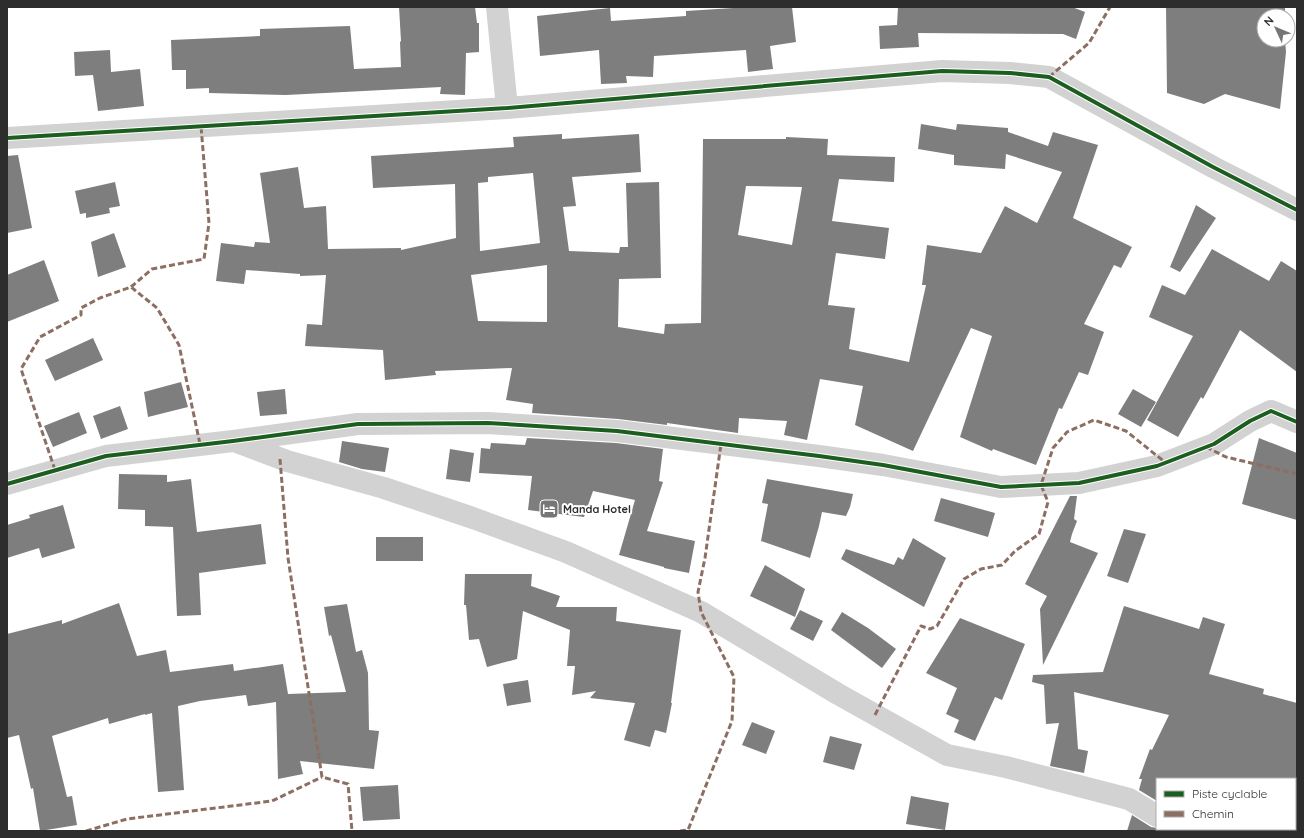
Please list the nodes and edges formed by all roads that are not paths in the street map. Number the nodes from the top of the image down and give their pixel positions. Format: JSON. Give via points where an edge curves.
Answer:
{"nodes":[{"id":1,"x":497,"y":7,"type":"edge"},
{"id":2,"x":507,"y":108,"type":"junction"},
{"id":3,"x":7,"y":138,"type":"edge"},
{"id":4,"x":1297,"y":210,"type":"edge"},
{"id":5,"x":1297,"y":422,"type":"edge"},
{"id":6,"x":233,"y":441,"type":"junction"},
{"id":7,"x":7,"y":484,"type":"edge"},
{"id":8,"x":1156,"y":815,"type":"edge"}],
"edges":[{"from":1,"to":2,"type":"street"},
{"from":2,"to":3,"type":"street"},
{"from":2,"to":4,"type":"street","via":[[942,71],[1048,77]]},
{"from":5,"to":6,"type":"street","via":[[1271,411],[1214,444],[1157,466],[1079,483],[1000,487],[819,456],[617,431],[488,423],[358,424]]},
{"from":6,"to":7,"type":"street","via":[[106,456]]},
{"from":6,"to":8,"type":"street","via":[[286,461],[391,490],[573,555],[701,612],[838,694],[947,755],[1006,767],[1129,799]]}]}
